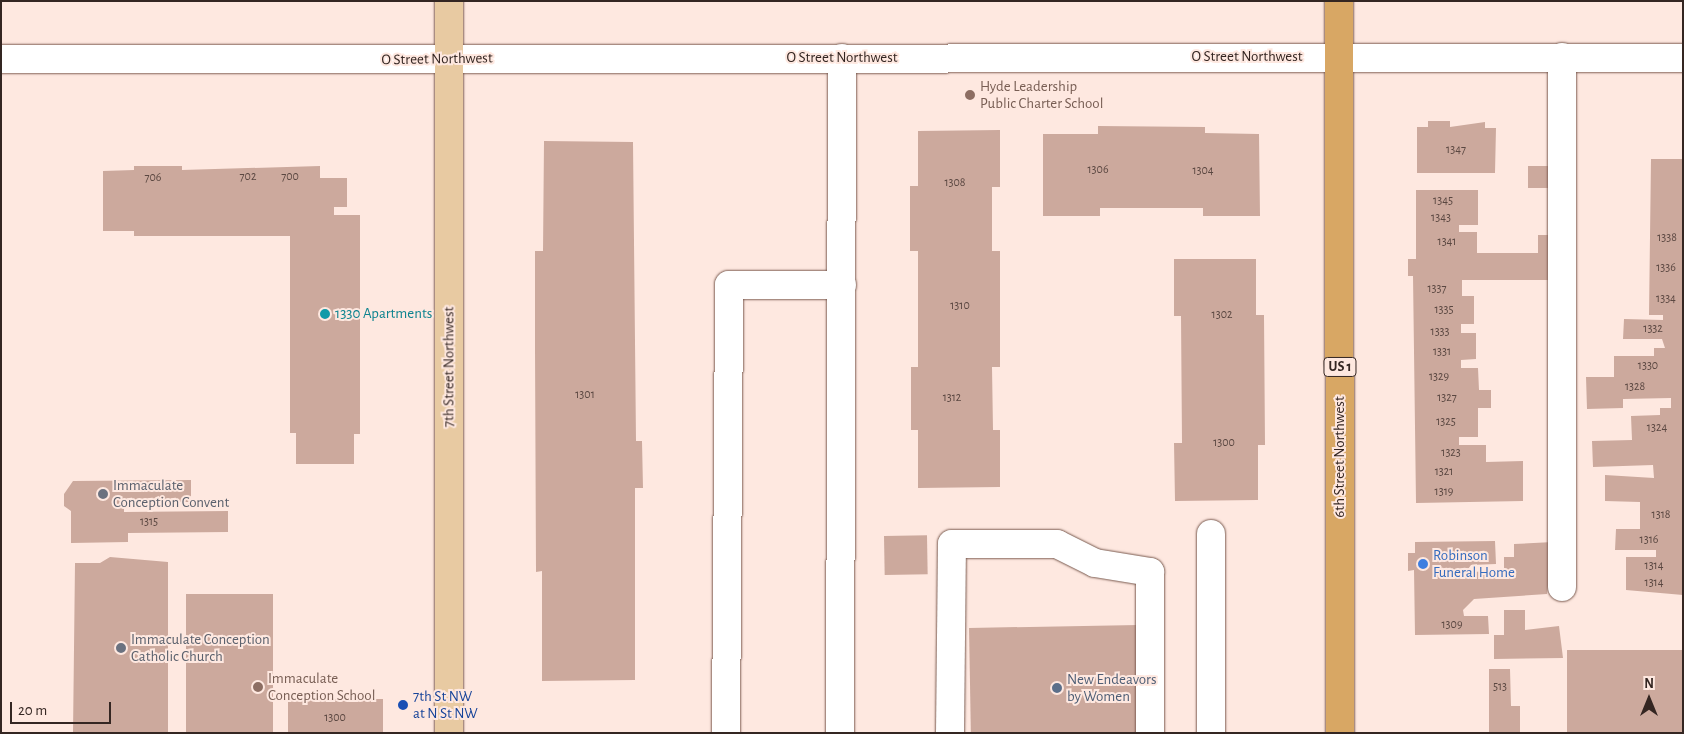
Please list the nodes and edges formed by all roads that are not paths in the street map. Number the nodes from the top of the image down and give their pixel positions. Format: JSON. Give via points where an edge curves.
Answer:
{"nodes":[{"id":1,"x":449,"y":1,"type":"edge"},
{"id":2,"x":1339,"y":1,"type":"edge"},
{"id":3,"x":1339,"y":57,"type":"junction"},
{"id":4,"x":1562,"y":57,"type":"junction"},
{"id":5,"x":449,"y":58,"type":"junction"},
{"id":6,"x":842,"y":58,"type":"junction"},
{"id":7,"x":1683,"y":58,"type":"edge"},
{"id":8,"x":1,"y":59,"type":"edge"},
{"id":9,"x":842,"y":285,"type":"junction"},
{"id":10,"x":1211,"y":534,"type":"dead end"},
{"id":11,"x":1562,"y":587,"type":"dead end"},
{"id":12,"x":449,"y":733,"type":"edge"},
{"id":13,"x":726,"y":733,"type":"edge"},
{"id":14,"x":840,"y":733,"type":"edge"},
{"id":15,"x":950,"y":733,"type":"edge"},
{"id":16,"x":1150,"y":733,"type":"edge"},
{"id":17,"x":1211,"y":733,"type":"edge"},
{"id":18,"x":1340,"y":733,"type":"edge"}],
"edges":[{"from":1,"to":5,"type":"main road","name":"7th Street Northwest"},
{"from":2,"to":3,"type":"highway","name":"6th Street Northwest","number":"US 1"},
{"from":3,"to":4,"type":"street","name":"O Street Northwest"},
{"from":3,"to":6,"type":"street","name":"O Street Northwest"},
{"from":3,"to":18,"type":"highway","name":"6th Street Northwest","number":"US 1"},
{"from":4,"to":7,"type":"street","name":"O Street Northwest"},
{"from":4,"to":11,"type":"street"},
{"from":5,"to":6,"type":"street","name":"O Street Northwest"},
{"from":5,"to":8,"type":"street","name":"O Street Northwest"},
{"from":5,"to":12,"type":"main road","name":"7th Street Northwest"},
{"from":6,"to":9,"type":"street"},
{"from":9,"to":13,"type":"street","via":[[729,285]]},
{"from":9,"to":14,"type":"street"},
{"from":10,"to":17,"type":"street"},
{"from":15,"to":16,"type":"street","via":[[952,544],[1057,544],[1095,563],[1150,572]]}]}
